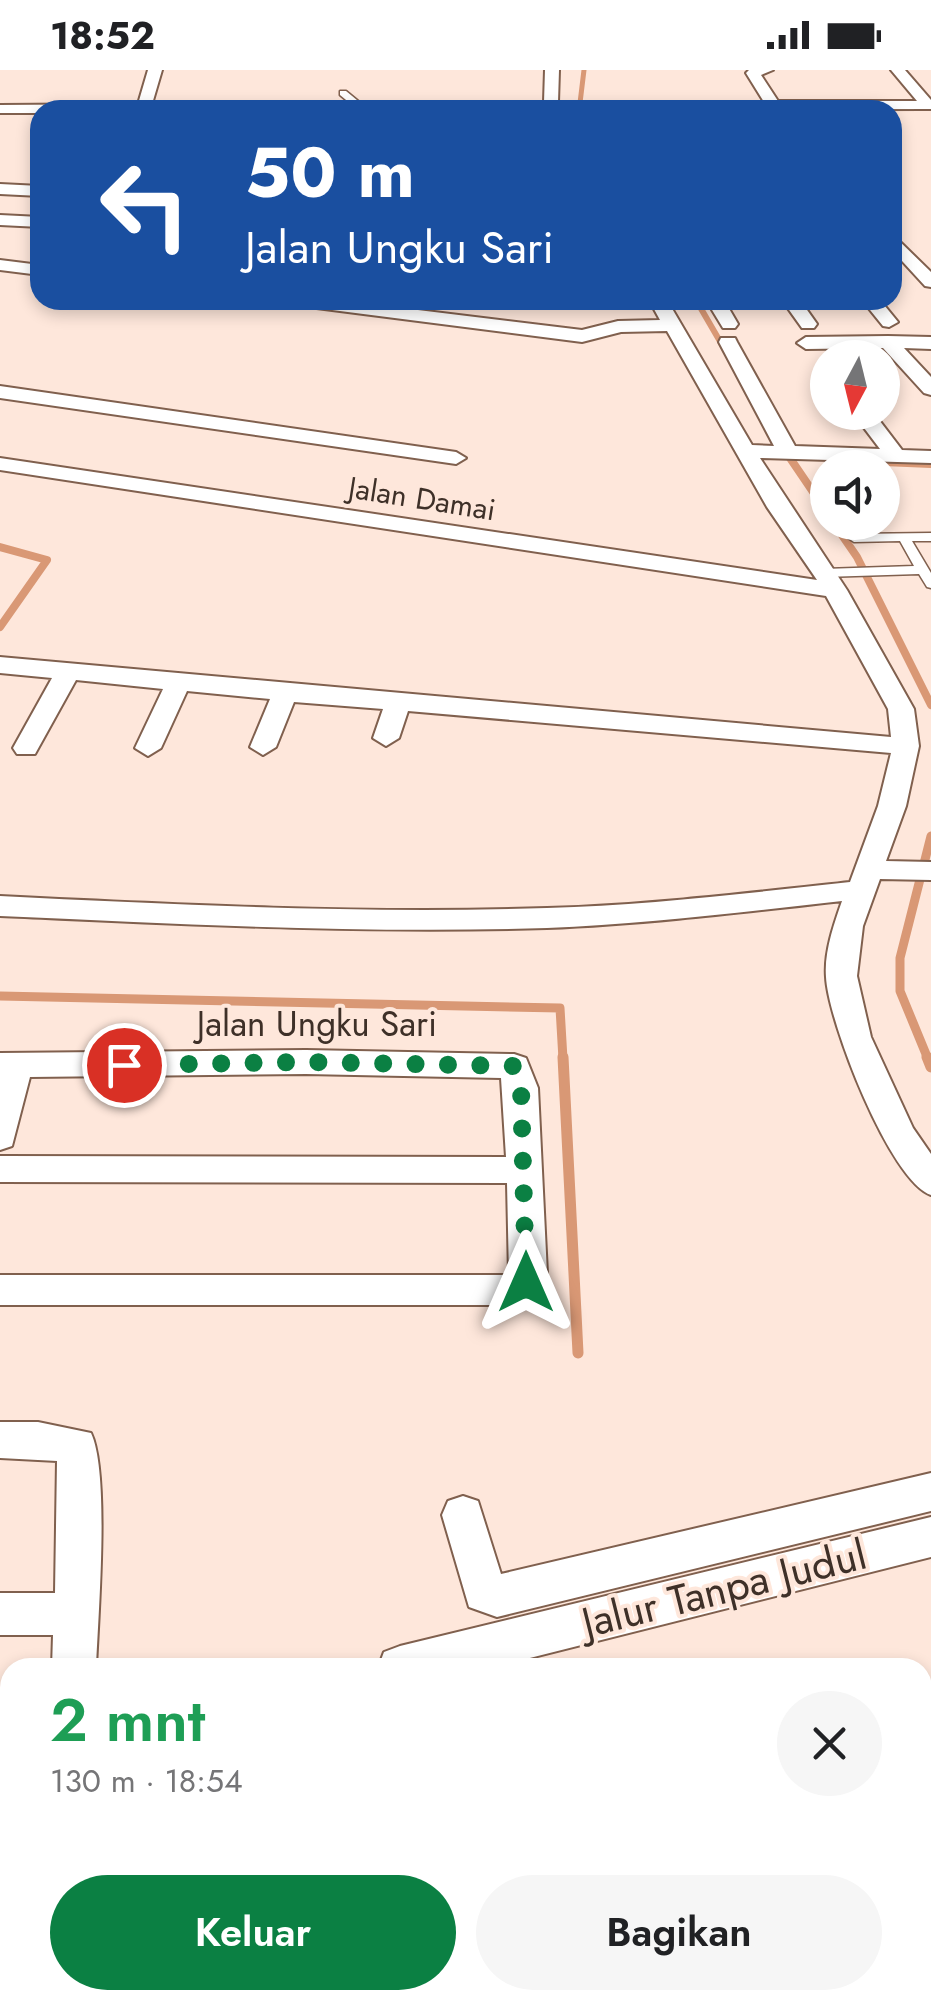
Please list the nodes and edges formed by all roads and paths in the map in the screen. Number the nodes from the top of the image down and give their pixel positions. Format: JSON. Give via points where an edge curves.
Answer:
{"nodes":[{"id":1,"x":154,"y":70,"type":"edge"},
{"id":2,"x":552,"y":70,"type":"edge"},
{"id":3,"x":766,"y":70,"type":"edge"},
{"id":4,"x":898,"y":70,"type":"edge"},
{"id":5,"x":344,"y":92,"type":"dead end"},
{"id":6,"x":146,"y":100,"type":"edge"},
{"id":7,"x":353,"y":100,"type":"edge"},
{"id":8,"x":554,"y":100,"type":"edge"},
{"id":9,"x":770,"y":100,"type":"edge"},
{"id":10,"x":930,"y":105,"type":"edge"},
{"id":11,"x":902,"y":106,"type":"edge"},
{"id":12,"x":0,"y":109,"type":"edge"},
{"id":13,"x":30,"y":109,"type":"edge"},
{"id":14,"x":0,"y":189,"type":"edge"},
{"id":15,"x":30,"y":191,"type":"edge"},
{"id":16,"x":0,"y":220,"type":"edge"},
{"id":17,"x":30,"y":222,"type":"edge"},
{"id":18,"x":902,"y":249,"type":"edge"},
{"id":19,"x":0,"y":265,"type":"edge"},
{"id":20,"x":30,"y":269,"type":"edge"},
{"id":21,"x":902,"y":275,"type":"edge"},
{"id":22,"x":929,"y":277,"type":"edge"},
{"id":23,"x":373,"y":310,"type":"edge"},
{"id":24,"x":664,"y":310,"type":"edge"},
{"id":25,"x":719,"y":310,"type":"edge"},
{"id":26,"x":795,"y":310,"type":"edge"},
{"id":27,"x":876,"y":310,"type":"edge"},
{"id":28,"x":672,"y":325,"type":"junction"},
{"id":29,"x":888,"y":332,"type":"junction"},
{"id":30,"x":805,"y":334,"type":"junction"},
{"id":31,"x":810,"y":342,"type":"edge"},
{"id":32,"x":931,"y":343,"type":"edge"},
{"id":33,"x":926,"y":379,"type":"edge"},
{"id":34,"x":0,"y":392,"type":"edge"},
{"id":35,"x":876,"y":430,"type":"edge"},
{"id":36,"x":891,"y":450,"type":"edge"},
{"id":37,"x":747,"y":451,"type":"junction"},
{"id":38,"x":787,"y":452,"type":"junction"},
{"id":39,"x":810,"y":453,"type":"edge"},
{"id":40,"x":900,"y":456,"type":"edge"},
{"id":41,"x":931,"y":457,"type":"edge"},
{"id":42,"x":456,"y":458,"type":"dead end"},
{"id":43,"x":0,"y":464,"type":"edge"},
{"id":44,"x":931,"y":537,"type":"edge"},
{"id":45,"x":900,"y":538,"type":"edge"},
{"id":46,"x":904,"y":538,"type":"junction"},
{"id":47,"x":921,"y":570,"type":"junction"},
{"id":48,"x":831,"y":579,"type":"junction"},
{"id":49,"x":931,"y":584,"type":"edge"},
{"id":50,"x":0,"y":664,"type":"edge"},
{"id":51,"x":68,"y":672,"type":"junction"},
{"id":52,"x":179,"y":681,"type":"junction"},
{"id":53,"x":284,"y":693,"type":"junction"},
{"id":54,"x":398,"y":703,"type":"junction"},
{"id":55,"x":386,"y":738,"type":"dead end"},
{"id":56,"x":263,"y":746,"type":"dead end"},
{"id":57,"x":906,"y":746,"type":"junction"},
{"id":58,"x":26,"y":748,"type":"dead end"},
{"id":59,"x":148,"y":748,"type":"dead end"},
{"id":60,"x":931,"y":871,"type":"edge"},
{"id":61,"x":868,"y":876,"type":"junction"},
{"id":62,"x":0,"y":906,"type":"edge"},
{"id":63,"x":8,"y":1065,"type":"edge"},
{"id":64,"x":0,"y":1137,"type":"edge"},
{"id":65,"x":0,"y":1169,"type":"edge"},
{"id":66,"x":522,"y":1170,"type":"junction"},
{"id":67,"x":931,"y":1181,"type":"edge"},
{"id":68,"x":0,"y":1290,"type":"edge"},
{"id":69,"x":0,"y":1440,"type":"edge"},
{"id":70,"x":931,"y":1492,"type":"edge"},
{"id":71,"x":463,"y":1514,"type":"dead end"},
{"id":72,"x":931,"y":1537,"type":"edge"},
{"id":73,"x":0,"y":1614,"type":"edge"},
{"id":74,"x":76,"y":1614,"type":"junction"},
{"id":75,"x":74,"y":1658,"type":"edge"},
{"id":76,"x":441,"y":1658,"type":"edge"}],
"edges":[{"from":1,"to":6,"type":"street"},
{"from":2,"to":8,"type":"street"},
{"from":3,"to":9,"type":"street","via":[[753,73]]},
{"from":4,"to":10,"type":"street"},
{"from":5,"to":7,"type":"lane"},
{"from":10,"to":11,"type":"street"},
{"from":12,"to":13,"type":"street"},
{"from":14,"to":15,"type":"street"},
{"from":16,"to":17,"type":"street"},
{"from":18,"to":22,"type":"street"},
{"from":19,"to":20,"type":"street"},
{"from":21,"to":22,"type":"street"},
{"from":23,"to":28,"type":"street","via":[[582,336]]},
{"from":24,"to":28,"type":"street"},
{"from":25,"to":38,"type":"street"},
{"from":26,"to":30,"type":"street"},
{"from":27,"to":29,"type":"street"},
{"from":28,"to":37,"type":"street"},
{"from":29,"to":30,"type":"street"},
{"from":29,"to":32,"type":"street"},
{"from":29,"to":33,"type":"street"},
{"from":30,"to":31,"type":"street"},
{"from":34,"to":42,"type":"street"},
{"from":35,"to":36,"type":"street"},
{"from":37,"to":38,"type":"street"},
{"from":37,"to":48,"type":"street"},
{"from":38,"to":39,"type":"street"},
{"from":40,"to":41,"type":"street"},
{"from":43,"to":48,"type":"street","name":"Jalan Damai"},
{"from":44,"to":46,"type":"lane"},
{"from":45,"to":46,"type":"lane"},
{"from":46,"to":47,"type":"lane"},
{"from":47,"to":48,"type":"lane"},
{"from":47,"to":49,"type":"lane"},
{"from":48,"to":57,"type":"street","via":[[902,709]]},
{"from":50,"to":51,"type":"street"},
{"from":51,"to":52,"type":"street"},
{"from":51,"to":58,"type":"street"},
{"from":52,"to":53,"type":"street"},
{"from":52,"to":59,"type":"street"},
{"from":53,"to":54,"type":"street"},
{"from":53,"to":56,"type":"street"},
{"from":54,"to":55,"type":"street"},
{"from":54,"to":57,"type":"street"},
{"from":57,"to":61,"type":"street"},
{"from":60,"to":61,"type":"street"},
{"from":61,"to":62,"type":"street","via":[[666,910],[505,920]]},
{"from":61,"to":67,"type":"street","via":[[848,926],[841,976],[855,1036],[898,1134]]},
{"from":63,"to":64,"type":"street"},
{"from":63,"to":66,"type":"street","name":"Jalan Ungku Sari","via":[[514,1066],[521,1088]]},
{"from":65,"to":66,"type":"street"},
{"from":66,"to":68,"type":"street","via":[[528,1274],[512,1290]]},
{"from":69,"to":74,"type":"street","via":[[77,1446]]},
{"from":70,"to":71,"type":"street","via":[[497,1596],[484,1592]]},
{"from":72,"to":76,"type":"street","name":"Jalur Tanpa Judul"},
{"from":73,"to":74,"type":"street"},
{"from":74,"to":75,"type":"street"}]}
